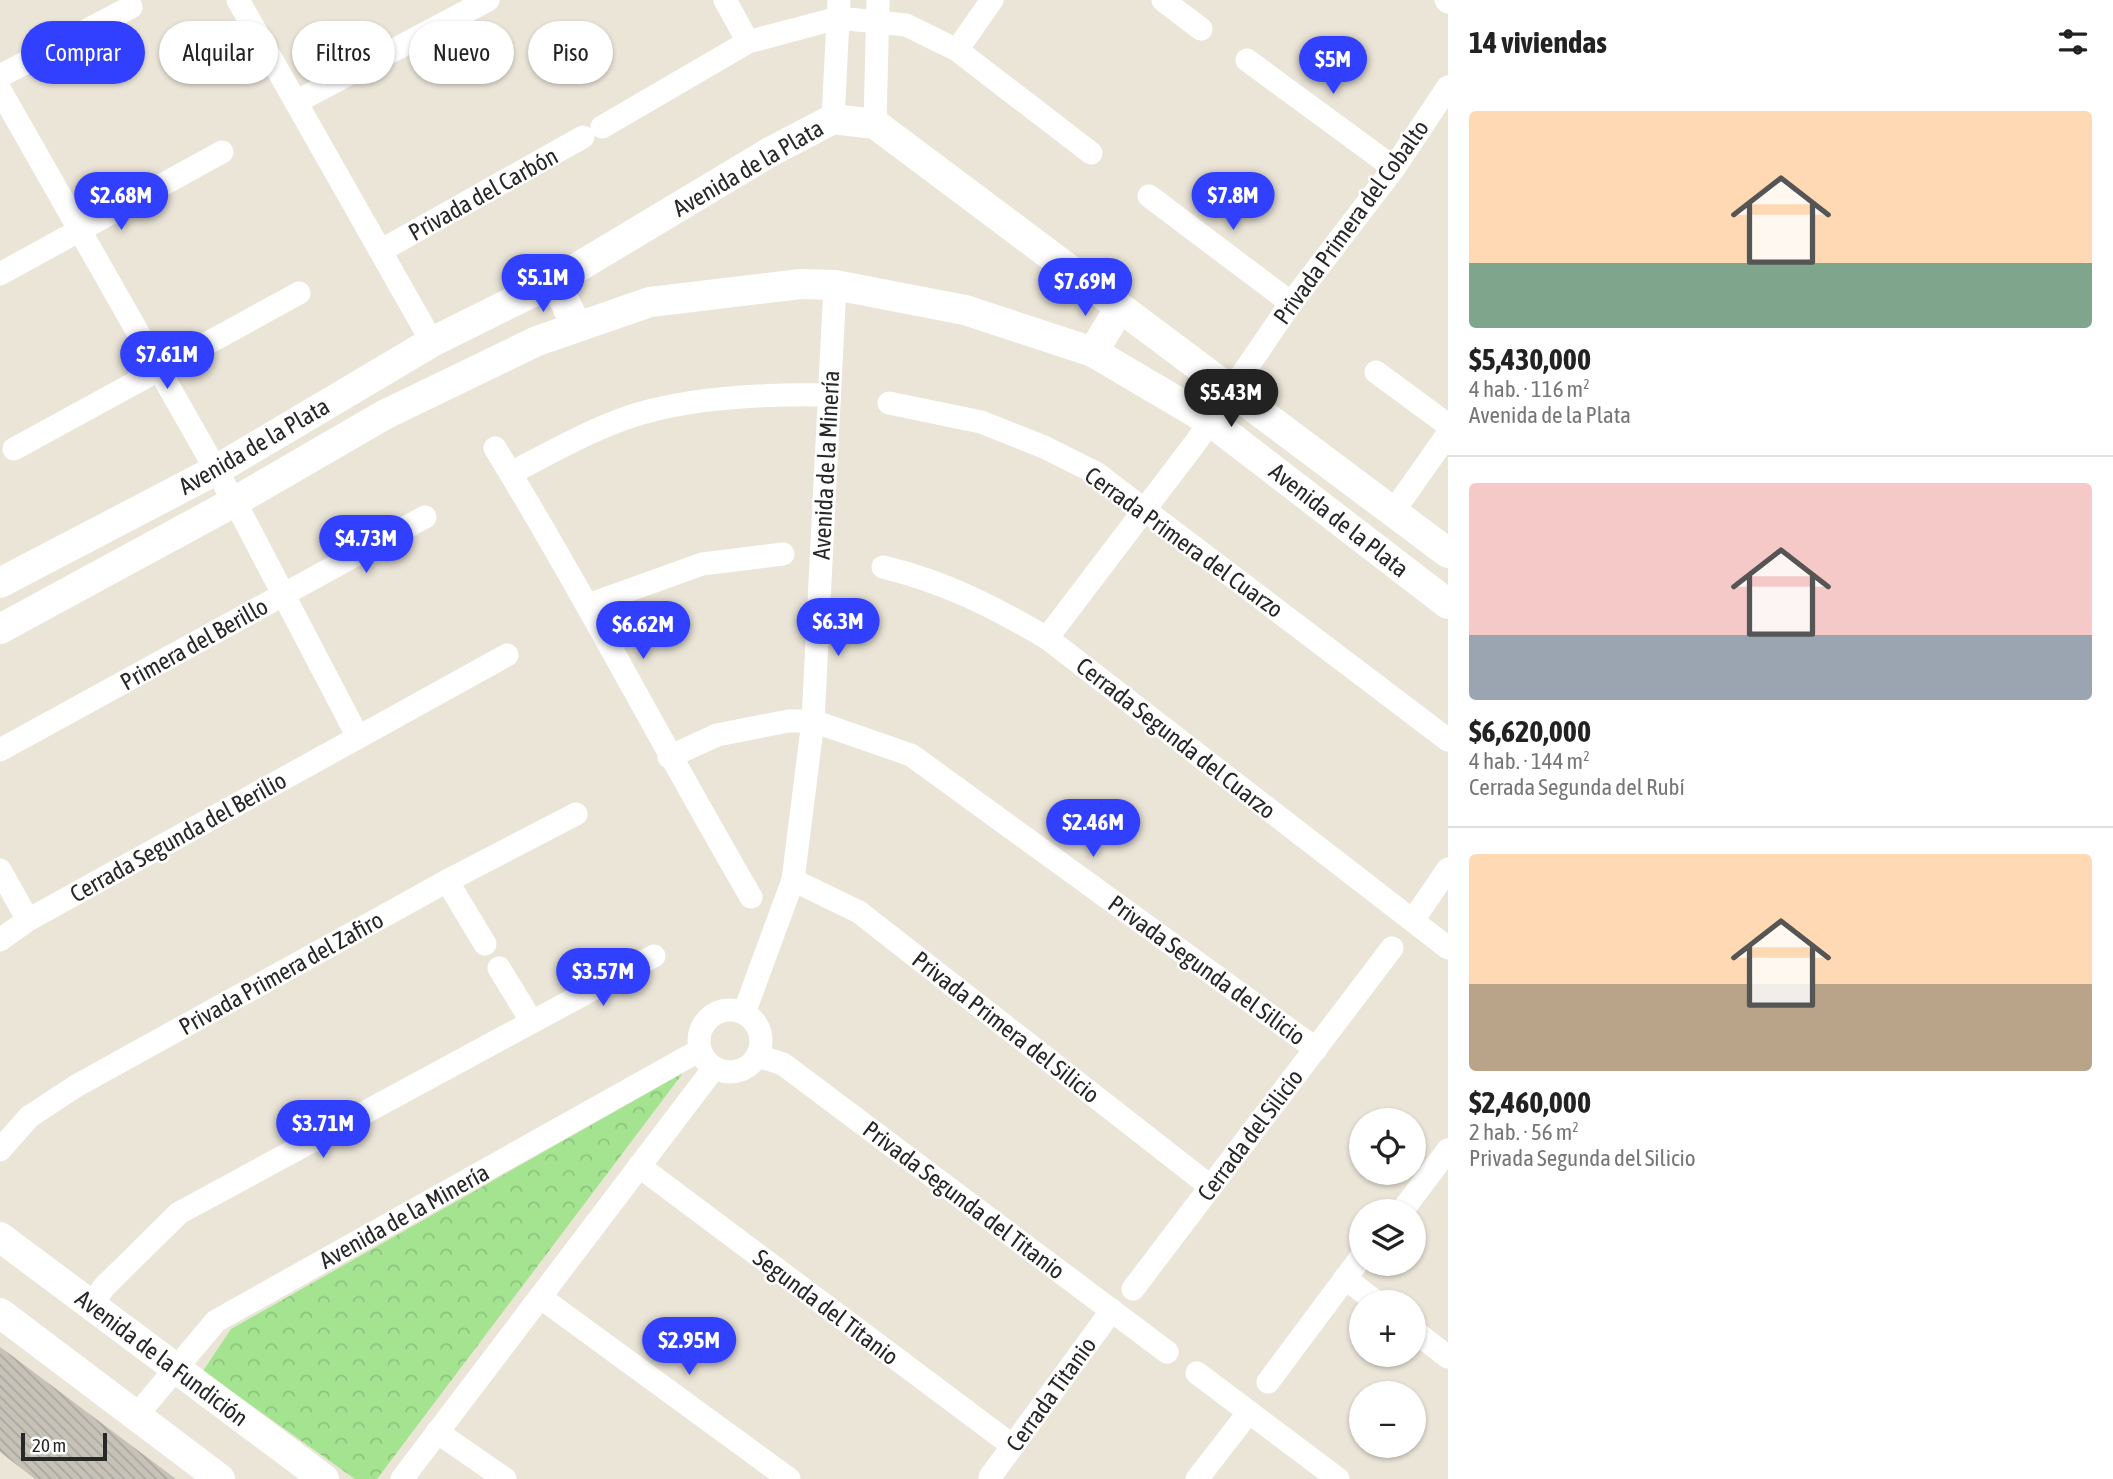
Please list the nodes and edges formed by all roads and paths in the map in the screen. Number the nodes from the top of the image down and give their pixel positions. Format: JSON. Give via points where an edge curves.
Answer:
{"nodes":[{"id":1,"x":238,"y":0,"type":"edge"},
{"id":2,"x":488,"y":0,"type":"edge"},
{"id":3,"x":725,"y":0,"type":"edge"},
{"id":4,"x":992,"y":0,"type":"edge"},
{"id":5,"x":1163,"y":0,"type":"edge"},
{"id":6,"x":131,"y":7,"type":"dead end"},
{"id":7,"x":839,"y":9,"type":"edge"},
{"id":8,"x":878,"y":11,"type":"edge"},
{"id":9,"x":1201,"y":29,"type":"dead end"},
{"id":10,"x":748,"y":41,"type":"junction"},
{"id":11,"x":957,"y":50,"type":"junction"},
{"id":12,"x":1247,"y":60,"type":"dead end"},
{"id":13,"x":0,"y":76,"type":"edge"},
{"id":14,"x":1448,"y":88,"type":"edge"},
{"id":15,"x":0,"y":90,"type":"edge"},
{"id":16,"x":296,"y":103,"type":"junction"},
{"id":17,"x":833,"y":119,"type":"junction"},
{"id":18,"x":875,"y":124,"type":"junction"},
{"id":19,"x":222,"y":152,"type":"dead end"},
{"id":20,"x":1091,"y":153,"type":"dead end"},
{"id":21,"x":1394,"y":168,"type":"junction"},
{"id":22,"x":1149,"y":196,"type":"dead end"},
{"id":23,"x":79,"y":230,"type":"junction"},
{"id":24,"x":382,"y":250,"type":"junction"},
{"id":25,"x":0,"y":274,"type":"edge"},
{"id":26,"x":555,"y":281,"type":"junction"},
{"id":27,"x":835,"y":285,"type":"junction"},
{"id":28,"x":299,"y":293,"type":"dead end"},
{"id":29,"x":1291,"y":303,"type":"junction"},
{"id":30,"x":1119,"y":309,"type":"junction"},
{"id":31,"x":576,"y":326,"type":"junction"},
{"id":32,"x":432,"y":342,"type":"junction"},
{"id":33,"x":1094,"y":352,"type":"junction"},
{"id":34,"x":159,"y":370,"type":"junction"},
{"id":35,"x":1376,"y":372,"type":"dead end"},
{"id":36,"x":1230,"y":391,"type":"junction"},
{"id":37,"x":829,"y":395,"type":"junction"},
{"id":38,"x":889,"y":403,"type":"dead end"},
{"id":39,"x":1210,"y":421,"type":"junction"},
{"id":40,"x":1448,"y":425,"type":"edge"},
{"id":41,"x":1448,"y":434,"type":"edge"},
{"id":42,"x":495,"y":448,"type":"dead end"},
{"id":43,"x":5,"y":454,"type":"edge"},
{"id":44,"x":216,"y":470,"type":"junction"},
{"id":45,"x":511,"y":473,"type":"junction"},
{"id":46,"x":234,"y":502,"type":"junction"},
{"id":47,"x":1146,"y":509,"type":"junction"},
{"id":48,"x":1393,"y":512,"type":"junction"},
{"id":49,"x":425,"y":517,"type":"dead end"},
{"id":50,"x":1448,"y":553,"type":"edge"},
{"id":51,"x":783,"y":554,"type":"dead end"},
{"id":52,"x":883,"y":567,"type":"dead end"},
{"id":53,"x":0,"y":583,"type":"edge"},
{"id":54,"x":285,"y":595,"type":"junction"},
{"id":55,"x":1448,"y":604,"type":"edge"},
{"id":56,"x":588,"y":605,"type":"junction"},
{"id":57,"x":0,"y":629,"type":"edge"},
{"id":58,"x":1047,"y":638,"type":"junction"},
{"id":59,"x":507,"y":655,"type":"dead end"},
{"id":60,"x":813,"y":721,"type":"junction"},
{"id":61,"x":358,"y":737,"type":"junction"},
{"id":62,"x":1448,"y":740,"type":"edge"},
{"id":63,"x":0,"y":750,"type":"edge"},
{"id":64,"x":669,"y":757,"type":"junction"},
{"id":65,"x":576,"y":814,"type":"dead end"},
{"id":66,"x":1448,"y":869,"type":"edge"},
{"id":67,"x":0,"y":870,"type":"edge"},
{"id":68,"x":793,"y":880,"type":"junction"},
{"id":69,"x":447,"y":881,"type":"junction"},
{"id":70,"x":751,"y":897,"type":"dead end"},
{"id":71,"x":29,"y":920,"type":"junction"},
{"id":72,"x":1413,"y":920,"type":"junction"},
{"id":73,"x":0,"y":940,"type":"edge"},
{"id":74,"x":485,"y":944,"type":"dead end"},
{"id":75,"x":1392,"y":948,"type":"dead end"},
{"id":76,"x":1448,"y":948,"type":"edge"},
{"id":77,"x":654,"y":956,"type":"dead end"},
{"id":78,"x":499,"y":968,"type":"dead end"},
{"id":79,"x":744,"y":1013,"type":"junction"},
{"id":80,"x":532,"y":1022,"type":"junction"},
{"id":81,"x":1316,"y":1049,"type":"junction"},
{"id":82,"x":758,"y":1056,"type":"junction"},
{"id":83,"x":707,"y":1059,"type":"junction"},
{"id":84,"x":0,"y":1150,"type":"edge"},
{"id":85,"x":1448,"y":1151,"type":"edge"},
{"id":86,"x":639,"y":1166,"type":"junction"},
{"id":87,"x":1212,"y":1187,"type":"junction"},
{"id":88,"x":1411,"y":1199,"type":"edge"},
{"id":89,"x":0,"y":1237,"type":"edge"},
{"id":90,"x":1349,"y":1273,"type":"edge"},
{"id":91,"x":1345,"y":1278,"type":"junction"},
{"id":92,"x":1133,"y":1289,"type":"dead end"},
{"id":93,"x":1360,"y":1290,"type":"edge"},
{"id":94,"x":540,"y":1297,"type":"junction"},
{"id":95,"x":92,"y":1305,"type":"junction"},
{"id":96,"x":1112,"y":1310,"type":"junction"},
{"id":97,"x":0,"y":1313,"type":"edge"},
{"id":98,"x":1426,"y":1340,"type":"edge"},
{"id":99,"x":1167,"y":1352,"type":"dead end"},
{"id":100,"x":1448,"y":1357,"type":"edge"},
{"id":101,"x":176,"y":1369,"type":"junction"},
{"id":102,"x":1197,"y":1373,"type":"dead end"},
{"id":103,"x":1268,"y":1382,"type":"dead end"},
{"id":104,"x":1249,"y":1412,"type":"junction"},
{"id":105,"x":136,"y":1416,"type":"junction"},
{"id":106,"x":437,"y":1432,"type":"junction"},
{"id":107,"x":1013,"y":1446,"type":"junction"},
{"id":108,"x":990,"y":1478,"type":"edge"},
{"id":109,"x":220,"y":1479,"type":"edge"},
{"id":110,"x":324,"y":1479,"type":"edge"},
{"id":111,"x":401,"y":1479,"type":"edge"},
{"id":112,"x":505,"y":1479,"type":"edge"},
{"id":113,"x":789,"y":1479,"type":"edge"},
{"id":114,"x":1197,"y":1479,"type":"edge"},
{"id":115,"x":1338,"y":1479,"type":"edge"}],
"edges":[{"from":1,"to":16,"type":"street"},
{"from":2,"to":16,"type":"street"},
{"from":3,"to":10,"type":"street"},
{"from":4,"to":11,"type":"street"},
{"from":5,"to":9,"type":"street"},
{"from":6,"to":13,"type":"street"},
{"from":7,"to":8,"type":"street","name":"Privada del Carbón"},
{"from":7,"to":10,"type":"street","name":"Privada del Carbón"},
{"from":7,"to":17,"type":"street"},
{"from":8,"to":11,"type":"street","name":"Privada del Carbón"},
{"from":8,"to":18,"type":"street"},
{"from":10,"to":24,"type":"street","name":"Privada del Carbón"},
{"from":11,"to":20,"type":"street","name":"Privada del Carbón"},
{"from":12,"to":21,"type":"street"},
{"from":14,"to":21,"type":"street","name":"Privada Primera del Cobalto"},
{"from":15,"to":23,"type":"street"},
{"from":16,"to":24,"type":"street"},
{"from":17,"to":18,"type":"street","name":"Avenida de la Plata"},
{"from":17,"to":26,"type":"street","name":"Avenida de la Plata"},
{"from":18,"to":30,"type":"street","name":"Avenida de la Plata"},
{"from":19,"to":23,"type":"street"},
{"from":21,"to":29,"type":"street","name":"Privada Primera del Cobalto"},
{"from":22,"to":29,"type":"street"},
{"from":23,"to":25,"type":"street"},
{"from":23,"to":34,"type":"street"},
{"from":24,"to":32,"type":"street"},
{"from":26,"to":31,"type":"street"},
{"from":26,"to":32,"type":"street","name":"Avenida de la Plata"},
{"from":27,"to":31,"type":"street","name":"Avenida de la Plata","via":[[801,284],[650,302]]},
{"from":27,"to":33,"type":"street","name":"Avenida de la Plata","via":[[965,310]]},
{"from":27,"to":37,"type":"street","name":"Avenida de la Minería"},
{"from":28,"to":34,"type":"street"},
{"from":29,"to":36,"type":"street","name":"Privada Primera del Cobalto"},
{"from":30,"to":33,"type":"street"},
{"from":30,"to":36,"type":"street","name":"Avenida de la Plata"},
{"from":31,"to":46,"type":"street","name":"Avenida de la Plata","via":[[384,415]]},
{"from":32,"to":44,"type":"street","name":"Avenida de la Plata"},
{"from":33,"to":39,"type":"street","name":"Avenida de la Plata"},
{"from":34,"to":43,"type":"street"},
{"from":34,"to":44,"type":"street"},
{"from":35,"to":40,"type":"street"},
{"from":36,"to":39,"type":"street","name":"Privada Primera del Cobalto"},
{"from":36,"to":48,"type":"street","name":"Avenida de la Plata"},
{"from":37,"to":45,"type":"street","via":[[712,400],[652,410],[590,433]]},
{"from":37,"to":60,"type":"street","name":"Avenida de la Minería"},
{"from":38,"to":47,"type":"street","name":"Cerrada Primera del Cuarzo","via":[[981,422],[1044,447],[1096,473]]},
{"from":39,"to":47,"type":"street","name":"Privada Primera del Cobalto"},
{"from":39,"to":55,"type":"street","name":"Avenida de la Plata"},
{"from":41,"to":48,"type":"street"},
{"from":42,"to":45,"type":"street"},
{"from":44,"to":46,"type":"street"},
{"from":44,"to":53,"type":"street","name":"Avenida de la Plata"},
{"from":45,"to":56,"type":"street"},
{"from":46,"to":54,"type":"street"},
{"from":46,"to":57,"type":"street","name":"Avenida de la Plata"},
{"from":47,"to":58,"type":"street","name":"Privada Primera del Cobalto"},
{"from":47,"to":62,"type":"street","name":"Cerrada Primera del Cuarzo"},
{"from":48,"to":50,"type":"street","name":"Avenida de la Plata"},
{"from":49,"to":54,"type":"street","name":"Primera del Berillo"},
{"from":51,"to":56,"type":"street","via":[[702,564]]},
{"from":52,"to":58,"type":"street","name":"Cerrada Segunda del Cuarzo","via":[[930,579],[990,604]]},
{"from":54,"to":61,"type":"street"},
{"from":54,"to":63,"type":"street","name":"Primera del Berillo"},
{"from":56,"to":64,"type":"street"},
{"from":58,"to":72,"type":"street","name":"Cerrada Segunda del Cuarzo"},
{"from":59,"to":61,"type":"street","name":"Cerrada Segunda del Berilio"},
{"from":60,"to":64,"type":"street","via":[[788,721],[718,735]]},
{"from":60,"to":68,"type":"street","name":"Avenida de la Minería"},
{"from":60,"to":81,"type":"street","name":"Privada Segunda del Silicio","via":[[911,755]]},
{"from":61,"to":71,"type":"street","name":"Cerrada Segunda del Berilio"},
{"from":64,"to":70,"type":"street"},
{"from":65,"to":69,"type":"street","name":"Privada Primera del Zafiro"},
{"from":66,"to":72,"type":"street"},
{"from":67,"to":71,"type":"street"},
{"from":68,"to":79,"type":"street","name":"Avenida de la Minería"},
{"from":68,"to":87,"type":"street","name":"Privada Primera del Silicio","via":[[859,912]]},
{"from":69,"to":74,"type":"street"},
{"from":69,"to":84,"type":"street","name":"Privada Primera del Zafiro","via":[[76,1086],[29,1117]]},
{"from":71,"to":73,"type":"street","name":"Cerrada Segunda del Berilio"},
{"from":72,"to":76,"type":"street","name":"Cerrada Segunda del Cuarzo"},
{"from":75,"to":81,"type":"street","name":"Cerrada del Silicio"},
{"from":77,"to":80,"type":"street"},
{"from":78,"to":80,"type":"street"},
{"from":79,"to":82,"type":"street","via":[[760,1031]]},
{"from":79,"to":83,"type":"street","via":[[732,1010],[710,1017],[699,1038]]},
{"from":80,"to":95,"type":"street","via":[[179,1213],[113,1277]]},
{"from":81,"to":87,"type":"street","name":"Cerrada del Silicio"},
{"from":82,"to":83,"type":"street","via":[[734,1072]]},
{"from":82,"to":96,"type":"street","name":"Privada Segunda del Titanio","via":[[783,1064]]},
{"from":83,"to":86,"type":"street"},
{"from":83,"to":101,"type":"street","name":"Avenida de la Minería","via":[[216,1321]]},
{"from":85,"to":88,"type":"street"},
{"from":86,"to":94,"type":"street"},
{"from":86,"to":107,"type":"street","name":"Segunda del Titanio"},
{"from":87,"to":92,"type":"street","name":"Cerrada del Silicio"},
{"from":89,"to":95,"type":"street","name":"Avenida de la Fundición"},
{"from":90,"to":91,"type":"street"},
{"from":91,"to":93,"type":"street"},
{"from":91,"to":103,"type":"street"},
{"from":94,"to":106,"type":"street"},
{"from":94,"to":113,"type":"street"},
{"from":95,"to":101,"type":"street","name":"Avenida de la Fundición"},
{"from":96,"to":99,"type":"street","name":"Privada Segunda del Titanio"},
{"from":96,"to":107,"type":"street","name":"Cerrada Titanio"},
{"from":97,"to":105,"type":"street"},
{"from":98,"to":100,"type":"street"},
{"from":101,"to":105,"type":"street","name":"Avenida de la Minería"},
{"from":101,"to":110,"type":"street","name":"Avenida de la Fundición"},
{"from":102,"to":104,"type":"street"},
{"from":104,"to":114,"type":"street"},
{"from":104,"to":115,"type":"street"},
{"from":105,"to":109,"type":"street"},
{"from":106,"to":111,"type":"street"},
{"from":106,"to":112,"type":"street"},
{"from":107,"to":108,"type":"street","name":"Cerrada Titanio"}]}
